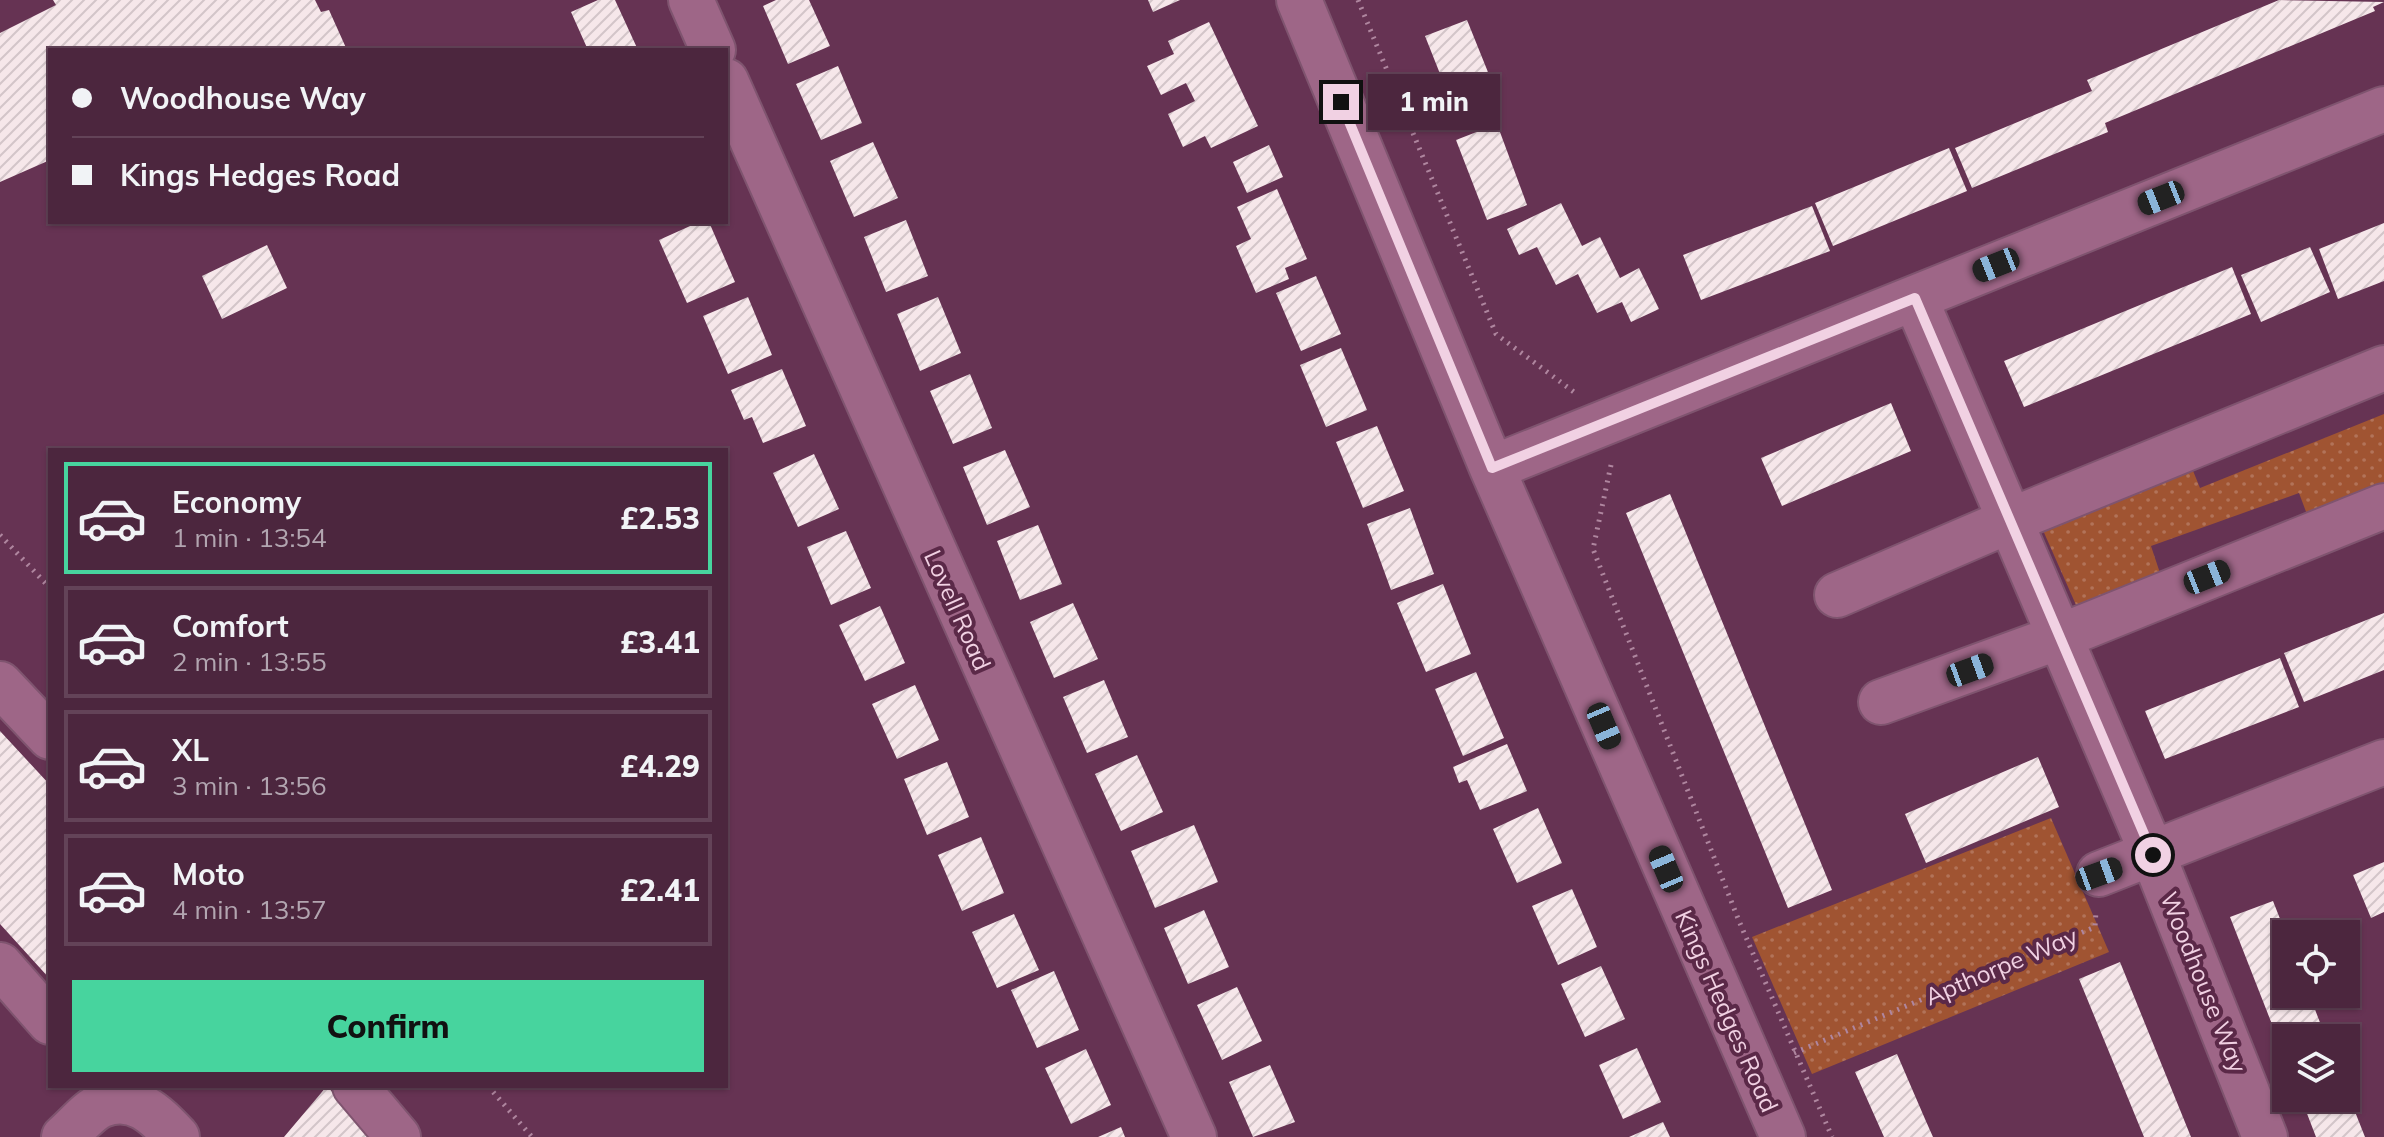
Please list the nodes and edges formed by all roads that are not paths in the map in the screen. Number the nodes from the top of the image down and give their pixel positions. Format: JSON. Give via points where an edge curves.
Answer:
{"nodes":[{"id":1,"x":691,"y":0,"type":"edge"},
{"id":2,"x":1299,"y":0,"type":"edge"},
{"id":3,"x":712,"y":48,"type":"edge"},
{"id":4,"x":728,"y":86,"type":"edge"},
{"id":5,"x":2384,"y":109,"type":"edge"},
{"id":6,"x":1915,"y":298,"type":"junction"},
{"id":7,"x":2384,"y":368,"type":"edge"},
{"id":8,"x":1492,"y":468,"type":"junction"},
{"id":9,"x":2384,"y":506,"type":"edge"},
{"id":10,"x":2009,"y":521,"type":"junction"},
{"id":11,"x":1837,"y":595,"type":"dead end"},
{"id":12,"x":2059,"y":637,"type":"junction"},
{"id":13,"x":0,"y":684,"type":"edge"},
{"id":14,"x":1881,"y":702,"type":"dead end"},
{"id":15,"x":48,"y":735,"type":"edge"},
{"id":16,"x":2384,"y":762,"type":"edge"},
{"id":17,"x":2153,"y":855,"type":"junction"},
{"id":18,"x":2099,"y":874,"type":"road end"},
{"id":19,"x":0,"y":965,"type":"edge"},
{"id":20,"x":48,"y":1020,"type":"edge"},
{"id":21,"x":357,"y":1088,"type":"edge"},
{"id":22,"x":114,"y":1094,"type":"edge"},
{"id":23,"x":64,"y":1137,"type":"edge"},
{"id":24,"x":177,"y":1137,"type":"edge"},
{"id":25,"x":398,"y":1137,"type":"edge"},
{"id":26,"x":1194,"y":1137,"type":"edge"},
{"id":27,"x":1783,"y":1137,"type":"edge"},
{"id":28,"x":2265,"y":1137,"type":"edge"}],
"edges":[{"from":1,"to":3,"type":"street"},
{"from":2,"to":8,"type":"street","name":"Kings Hedges Road"},
{"from":4,"to":26,"type":"street","name":"Lovell Road"},
{"from":5,"to":6,"type":"street"},
{"from":6,"to":8,"type":"street"},
{"from":6,"to":10,"type":"street","name":"Woodhouse Way"},
{"from":7,"to":10,"type":"street"},
{"from":8,"to":27,"type":"street","name":"Kings Hedges Road"},
{"from":9,"to":12,"type":"street"},
{"from":10,"to":11,"type":"street"},
{"from":10,"to":12,"type":"street","name":"Woodhouse Way"},
{"from":12,"to":14,"type":"street"},
{"from":12,"to":17,"type":"street","name":"Woodhouse Way"},
{"from":13,"to":15,"type":"street"},
{"from":16,"to":17,"type":"street"},
{"from":17,"to":18,"type":"street"},
{"from":17,"to":28,"type":"street","name":"Woodhouse Way"},
{"from":19,"to":20,"type":"street"},
{"from":21,"to":25,"type":"street"},
{"from":22,"to":23,"type":"street"},
{"from":22,"to":24,"type":"street","via":[[148,1106]]}]}
